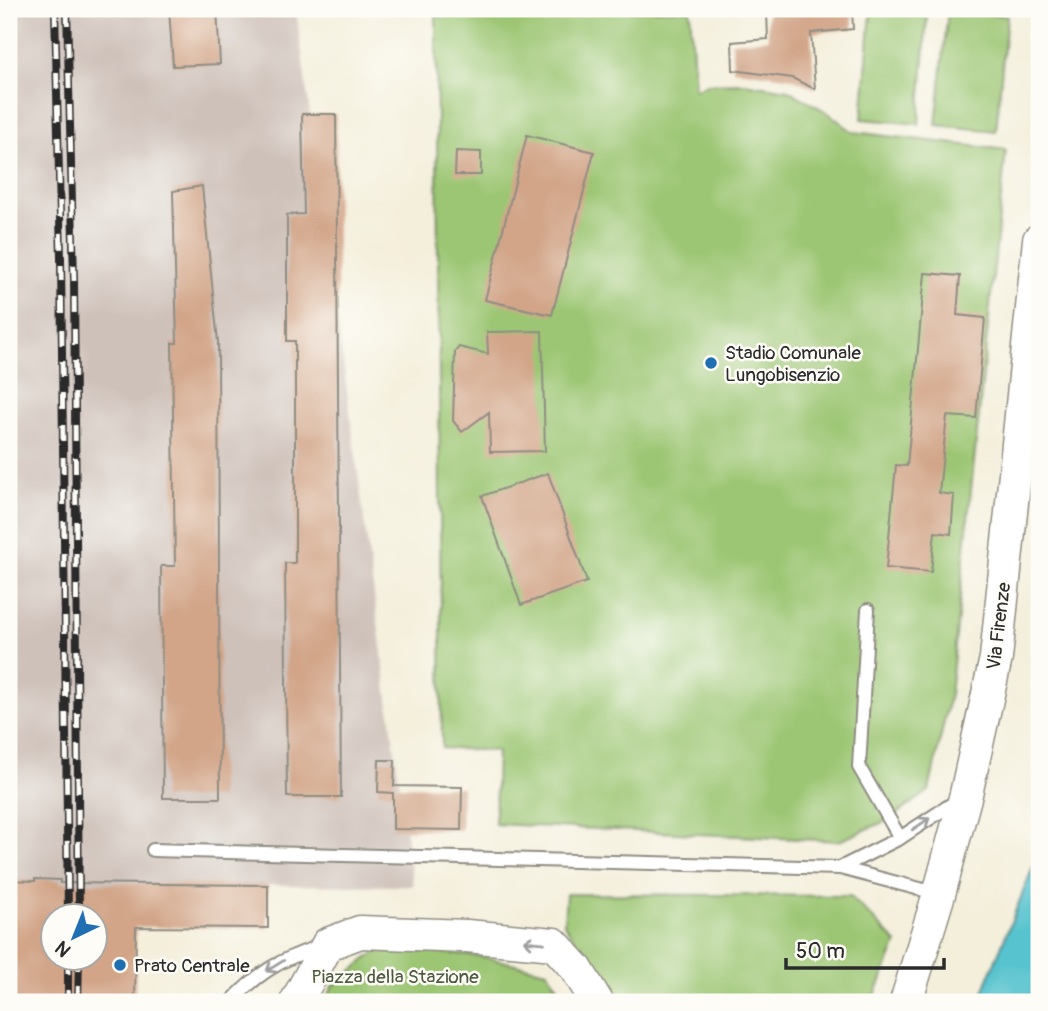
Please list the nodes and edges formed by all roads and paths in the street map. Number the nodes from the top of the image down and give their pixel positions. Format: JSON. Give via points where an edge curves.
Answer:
{"nodes":[{"id":1,"x":1039,"y":240,"type":"edge"},
{"id":2,"x":868,"y":610,"type":"dead end"},
{"id":3,"x":966,"y":794,"type":"junction"},
{"id":4,"x":900,"y":838,"type":"junction"},
{"id":5,"x":153,"y":850,"type":"dead end"},
{"id":6,"x":840,"y":868,"type":"junction"},
{"id":7,"x":939,"y":894,"type":"junction"},
{"id":8,"x":328,"y":944,"type":"junction"},
{"id":9,"x":231,"y":1002,"type":"edge"},
{"id":10,"x":296,"y":1002,"type":"edge"},
{"id":11,"x":597,"y":1002,"type":"edge"},
{"id":12,"x":906,"y":1002,"type":"edge"}],
"edges":[{"from":1,"to":3,"type":"street","name":"Via Firenze","via":[[996,658]]},
{"from":2,"to":4,"type":"lane","via":[[859,767]]},
{"from":4,"to":3,"type":"lane","one_way":true},
{"from":3,"to":7,"type":"street","name":"Via Firenze"},
{"from":4,"to":6,"type":"lane"},
{"from":5,"to":6,"type":"lane"},
{"from":6,"to":7,"type":"lane"},
{"from":7,"to":12,"type":"street","name":"Via Firenze"},
{"from":8,"to":9,"type":"lane","one_way":true,"via":[[289,957],[250,981]]},
{"from":8,"to":10,"type":"street"},
{"from":11,"to":8,"type":"street","one_way":true,"via":[[554,944],[360,932]]}]}
